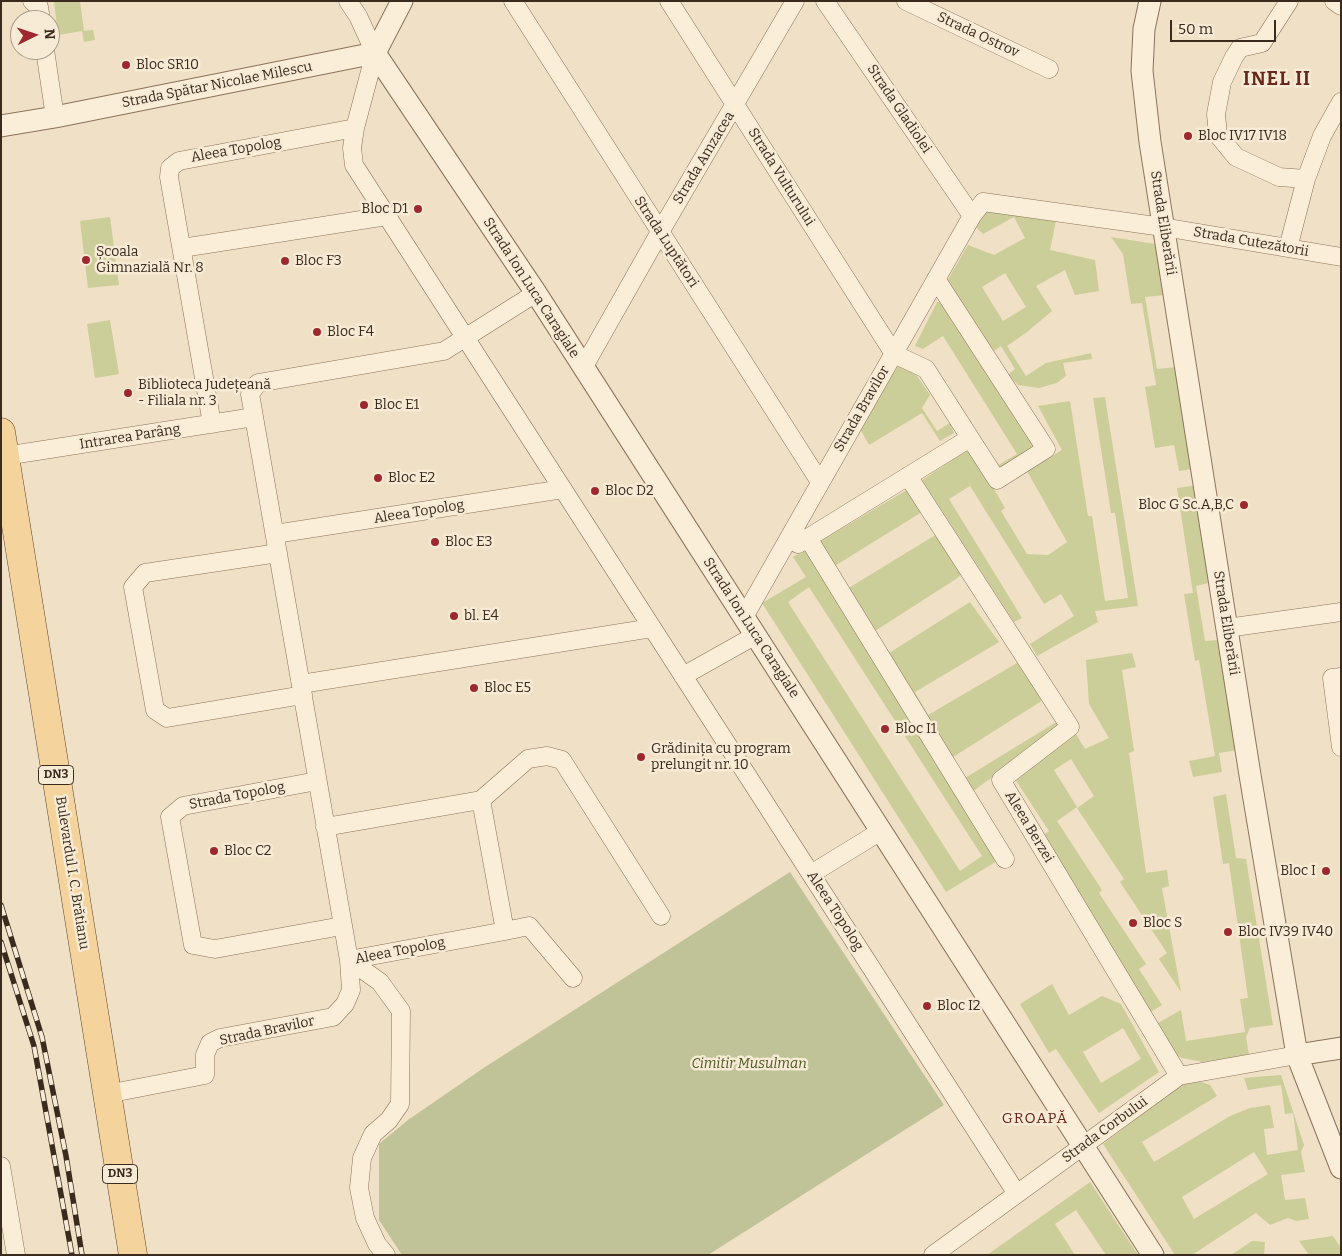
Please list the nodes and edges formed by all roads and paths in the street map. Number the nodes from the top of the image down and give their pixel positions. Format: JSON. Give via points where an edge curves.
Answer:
{"nodes":[{"id":1,"x":348,"y":1,"type":"edge"},
{"id":2,"x":402,"y":1,"type":"edge"},
{"id":3,"x":513,"y":1,"type":"edge"},
{"id":4,"x":669,"y":1,"type":"edge"},
{"id":5,"x":796,"y":1,"type":"edge"},
{"id":6,"x":825,"y":1,"type":"edge"},
{"id":7,"x":906,"y":1,"type":"edge"},
{"id":8,"x":1150,"y":1,"type":"edge"},
{"id":9,"x":1163,"y":1,"type":"edge"},
{"id":10,"x":1289,"y":1,"type":"edge"},
{"id":11,"x":1334,"y":1,"type":"edge"},
{"id":12,"x":1341,"y":6,"type":"edge"},
{"id":13,"x":375,"y":53,"type":"junction"},
{"id":14,"x":46,"y":60,"type":"edge"},
{"id":15,"x":1049,"y":69,"type":"dead end"},
{"id":16,"x":1142,"y":71,"type":"junction"},
{"id":17,"x":1341,"y":102,"type":"edge"},
{"id":18,"x":735,"y":105,"type":"junction"},
{"id":19,"x":55,"y":117,"type":"junction"},
{"id":20,"x":1,"y":126,"type":"edge"},
{"id":21,"x":355,"y":128,"type":"junction"},
{"id":22,"x":1306,"y":179,"type":"junction"},
{"id":23,"x":983,"y":202,"type":"joint"},
{"id":24,"x":387,"y":216,"type":"junction"},
{"id":25,"x":972,"y":216,"type":"junction"},
{"id":26,"x":1163,"y":227,"type":"junction"},
{"id":27,"x":660,"y":232,"type":"junction"},
{"id":28,"x":182,"y":248,"type":"junction"},
{"id":29,"x":1288,"y":248,"type":"junction"},
{"id":30,"x":1341,"y":257,"type":"edge"},
{"id":31,"x":936,"y":279,"type":"junction"},
{"id":32,"x":536,"y":293,"type":"junction"},
{"id":33,"x":465,"y":337,"type":"junction"},
{"id":34,"x":894,"y":354,"type":"junction"},
{"id":35,"x":583,"y":368,"type":"junction"},
{"id":36,"x":254,"y":417,"type":"junction"},
{"id":37,"x":212,"y":424,"type":"junction"},
{"id":38,"x":970,"y":438,"type":"junction"},
{"id":39,"x":3,"y":444,"type":"edge"},
{"id":40,"x":908,"y":476,"type":"junction"},
{"id":41,"x":820,"y":482,"type":"junction"},
{"id":42,"x":563,"y":489,"type":"junction"},
{"id":43,"x":275,"y":534,"type":"junction"},
{"id":44,"x":808,"y":538,"type":"junction"},
{"id":45,"x":278,"y":553,"type":"junction"},
{"id":46,"x":778,"y":556,"type":"junction"},
{"id":47,"x":1341,"y":612,"type":"edge"},
{"id":48,"x":744,"y":617,"type":"junction"},
{"id":49,"x":652,"y":628,"type":"junction"},
{"id":50,"x":1227,"y":628,"type":"junction"},
{"id":51,"x":756,"y":636,"type":"junction"},
{"id":52,"x":683,"y":676,"type":"junction"},
{"id":53,"x":1341,"y":677,"type":"edge"},
{"id":54,"x":302,"y":689,"type":"junction"},
{"id":55,"x":1341,"y":747,"type":"edge"},
{"id":56,"x":317,"y":781,"type":"junction"},
{"id":57,"x":481,"y":800,"type":"junction"},
{"id":58,"x":325,"y":827,"type":"junction"},
{"id":59,"x":881,"y":831,"type":"junction"},
{"id":60,"x":1006,"y":859,"type":"dead end"},
{"id":61,"x":811,"y":874,"type":"junction"},
{"id":62,"x":661,"y":916,"type":"dead end"},
{"id":63,"x":342,"y":926,"type":"junction"},
{"id":64,"x":504,"y":931,"type":"junction"},
{"id":65,"x":349,"y":960,"type":"junction"},
{"id":66,"x":573,"y":978,"type":"dead end"},
{"id":67,"x":1341,"y":1048,"type":"edge"},
{"id":68,"x":1297,"y":1055,"type":"junction"},
{"id":69,"x":1179,"y":1076,"type":"junction"},
{"id":70,"x":107,"y":1094,"type":"junction"},
{"id":71,"x":1083,"y":1146,"type":"junction"},
{"id":72,"x":1,"y":1166,"type":"edge"},
{"id":73,"x":1341,"y":1168,"type":"edge"},
{"id":74,"x":1017,"y":1194,"type":"junction"},
{"id":75,"x":16,"y":1255,"type":"edge"},
{"id":76,"x":133,"y":1255,"type":"edge"},
{"id":77,"x":386,"y":1255,"type":"edge"},
{"id":78,"x":933,"y":1255,"type":"edge"},
{"id":79,"x":1154,"y":1255,"type":"edge"}],
"edges":[{"from":1,"to":13,"type":"street","name":"Strada Ion Luca Caragiale"},
{"from":2,"to":13,"type":"street"},
{"from":3,"to":27,"type":"street","name":"Strada Luptători"},
{"from":4,"to":18,"type":"street","name":"Strada Vulturului"},
{"from":5,"to":18,"type":"street","name":"Strada Amzacea"},
{"from":6,"to":25,"type":"street","name":"Strada Gladiolei"},
{"from":7,"to":15,"type":"street","name":"Strada Ostrov"},
{"from":8,"to":16,"type":"street","name":"Strada Eliberării","via":[[1144,29]]},
{"from":9,"to":16,"type":"street","name":"Strada Eliberării","via":[[1151,29]]},
{"from":10,"to":22,"type":"street","via":[[1262,43],[1240,48],[1234,57],[1222,82],[1216,114],[1218,136],[1236,157],[1279,177]]},
{"from":11,"to":12,"type":"street"},
{"from":13,"to":19,"type":"street","name":"Strada Spătar Nicolae Milescu"},
{"from":13,"to":21,"type":"street","name":"Aleea Topolog"},
{"from":13,"to":32,"type":"street","name":"Strada Ion Luca Caragiale"},
{"from":14,"to":19,"type":"street"},
{"from":16,"to":26,"type":"street","name":"Strada Eliberării"},
{"from":17,"to":22,"type":"street","via":[[1322,136]]},
{"from":18,"to":27,"type":"street","name":"Strada Amzacea"},
{"from":18,"to":34,"type":"street","name":"Strada Vulturului"},
{"from":19,"to":20,"type":"street","name":"Strada Spătar Nicolae Milescu"},
{"from":21,"to":24,"type":"street","name":"Aleea Topolog","via":[[354,165]]},
{"from":21,"to":28,"type":"street","name":"Aleea Topolog","via":[[179,161],[170,168],[169,177]]},
{"from":22,"to":29,"type":"street"},
{"from":23,"to":25,"type":"street","name":"Strada Bravilor"},
{"from":23,"to":26,"type":"street","name":"Strada Cutezătorii"},
{"from":24,"to":28,"type":"street"},
{"from":24,"to":33,"type":"street","name":"Aleea Topolog"},
{"from":25,"to":31,"type":"street","name":"Strada Bravilor"},
{"from":26,"to":29,"type":"street","name":"Strada Cutezătorii"},
{"from":26,"to":50,"type":"street","name":"Strada Eliberării"},
{"from":27,"to":35,"type":"street","name":"Strada Amzacea"},
{"from":27,"to":41,"type":"street","name":"Strada Luptători"},
{"from":28,"to":37,"type":"street","name":"Aleea Topolog"},
{"from":29,"to":30,"type":"street","name":"Strada Cutezătorii"},
{"from":31,"to":34,"type":"street","name":"Strada Bravilor"},
{"from":31,"to":38,"type":"street","via":[[1046,449],[997,480]]},
{"from":32,"to":33,"type":"street"},
{"from":32,"to":35,"type":"street","name":"Strada Ion Luca Caragiale"},
{"from":33,"to":36,"type":"street","via":[[444,351],[258,383],[250,394]]},
{"from":33,"to":42,"type":"street","name":"Aleea Topolog"},
{"from":34,"to":38,"type":"street","via":[[926,369]]},
{"from":34,"to":41,"type":"street","name":"Strada Bravilor"},
{"from":35,"to":48,"type":"street","name":"Strada Ion Luca Caragiale"},
{"from":36,"to":37,"type":"street","name":"Intrarea Parâng"},
{"from":36,"to":43,"type":"street"},
{"from":37,"to":39,"type":"street","name":"Intrarea Parâng"},
{"from":38,"to":40,"type":"street"},
{"from":39,"to":70,"type":"main road","name":"Bulevardul I. C. Brătianu","number":"DN3"},
{"from":40,"to":44,"type":"street"},
{"from":40,"to":69,"type":"street","name":"Aleea Berzei","via":[[1070,727],[1001,780]]},
{"from":41,"to":46,"type":"street","name":"Strada Bravilor"},
{"from":42,"to":43,"type":"street","name":"Aleea Topolog"},
{"from":42,"to":49,"type":"street","name":"Aleea Topolog"},
{"from":43,"to":45,"type":"street"},
{"from":44,"to":46,"type":"street"},
{"from":44,"to":60,"type":"street"},
{"from":45,"to":54,"type":"street"},
{"from":45,"to":54,"type":"street","via":[[145,573],[133,588],[155,710],[167,718]]},
{"from":46,"to":48,"type":"street","name":"Strada Bravilor"},
{"from":47,"to":50,"type":"street"},
{"from":48,"to":51,"type":"street","name":"Strada Ion Luca Caragiale"},
{"from":49,"to":52,"type":"street","name":"Aleea Topolog"},
{"from":49,"to":54,"type":"street"},
{"from":50,"to":68,"type":"street","name":"Strada Eliberării"},
{"from":51,"to":52,"type":"street"},
{"from":51,"to":59,"type":"street","name":"Strada Ion Luca Caragiale"},
{"from":52,"to":61,"type":"street","name":"Aleea Topolog"},
{"from":53,"to":55,"type":"street","via":[[1332,678]]},
{"from":54,"to":56,"type":"street"},
{"from":56,"to":58,"type":"street"},
{"from":56,"to":63,"type":"street","name":"Strada Topolog","via":[[183,806],[170,817],[193,945],[215,949]]},
{"from":57,"to":58,"type":"street"},
{"from":57,"to":62,"type":"street","via":[[528,759],[547,756],[562,760]]},
{"from":57,"to":64,"type":"street"},
{"from":58,"to":63,"type":"street"},
{"from":59,"to":61,"type":"street"},
{"from":59,"to":71,"type":"street","name":"Strada Ion Luca Caragiale"},
{"from":61,"to":74,"type":"street","name":"Aleea Topolog"},
{"from":63,"to":65,"type":"street"},
{"from":64,"to":65,"type":"street","name":"Aleea Topolog"},
{"from":64,"to":66,"type":"street","name":"Aleea Topolog","via":[[529,926]]},
{"from":65,"to":70,"type":"street","name":"Strada Bravilor","via":[[351,990],[345,1004],[333,1017],[220,1038],[210,1043],[205,1054],[205,1075]]},
{"from":65,"to":77,"type":"street","name":"Aleea Topolog","via":[[380,982],[402,1010],[400,1104],[374,1134],[362,1158],[359,1188],[365,1218]]},
{"from":67,"to":68,"type":"street"},
{"from":68,"to":69,"type":"street","name":"Strada Corbului"},
{"from":68,"to":73,"type":"street","name":"Strada Eliberării"},
{"from":69,"to":71,"type":"street","name":"Strada Corbului"},
{"from":70,"to":76,"type":"main road","name":"Bulevardul I. C. Brătianu","number":"DN3"},
{"from":71,"to":74,"type":"street","name":"Strada Corbului"},
{"from":71,"to":79,"type":"street","name":"Strada Ion Luca Caragiale"},
{"from":72,"to":75,"type":"street"},
{"from":74,"to":78,"type":"street","name":"Strada Corbului"}]}
